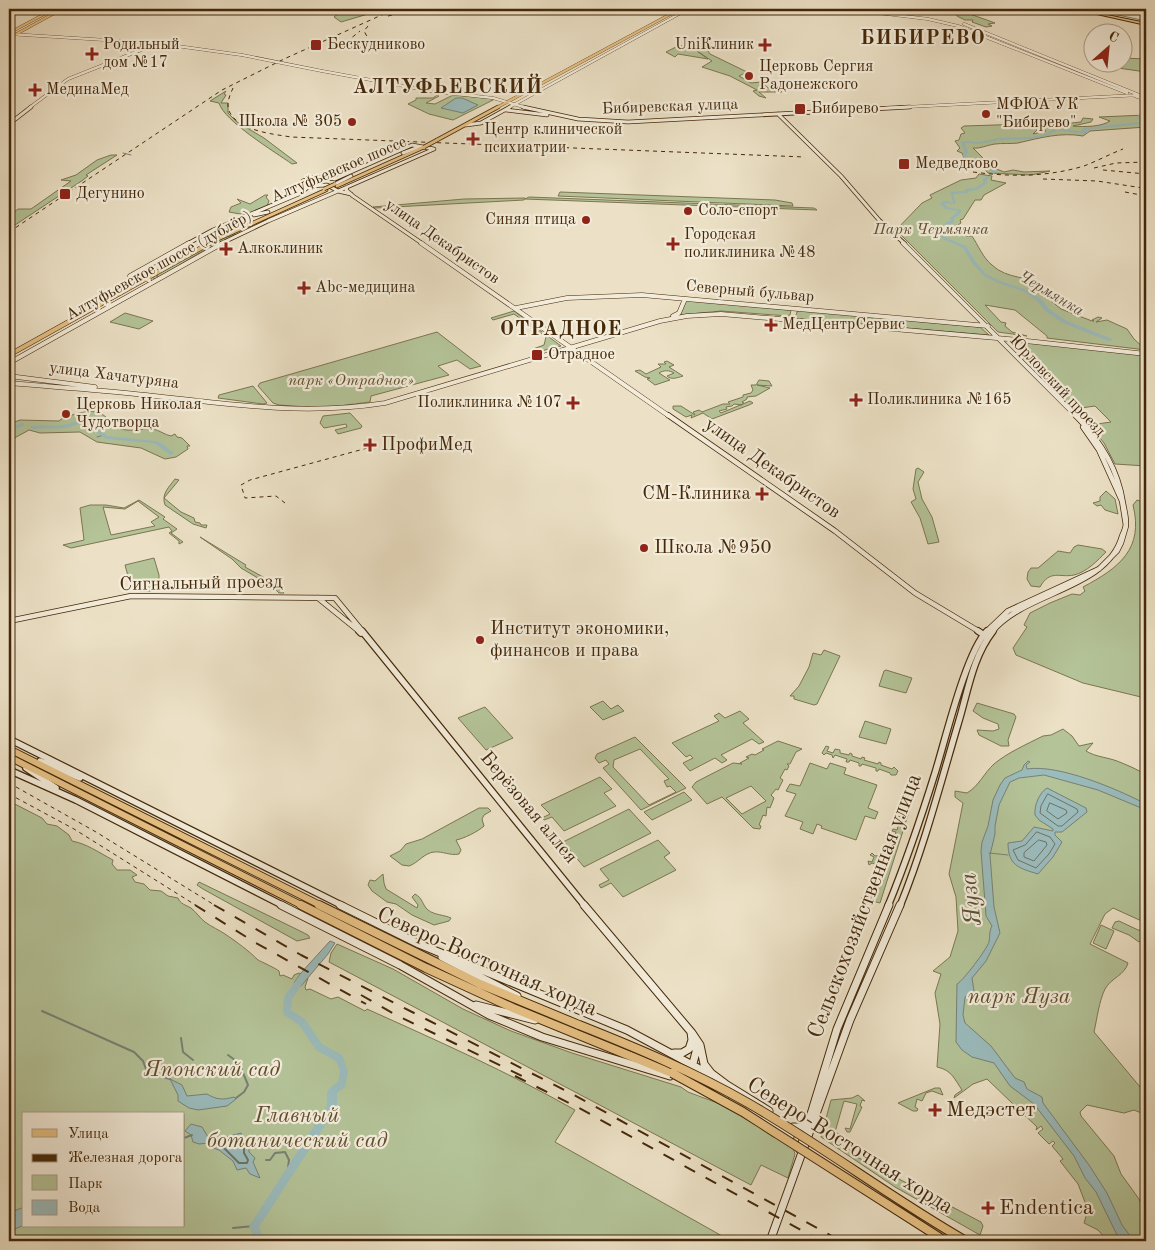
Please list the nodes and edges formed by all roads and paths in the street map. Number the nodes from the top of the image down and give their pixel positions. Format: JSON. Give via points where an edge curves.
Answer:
{"nodes":[{"id":1,"x":54,"y":9,"type":"edge"},
{"id":2,"x":62,"y":9,"type":"edge"},
{"id":3,"x":678,"y":9,"type":"edge"},
{"id":4,"x":688,"y":9,"type":"edge"},
{"id":5,"x":845,"y":9,"type":"edge"},
{"id":6,"x":863,"y":9,"type":"edge"},
{"id":7,"x":1078,"y":9,"type":"edge"},
{"id":8,"x":1086,"y":9,"type":"edge"},
{"id":9,"x":1146,"y":23,"type":"edge"},
{"id":10,"x":9,"y":35,"type":"edge"},
{"id":11,"x":15,"y":35,"type":"junction"},
{"id":12,"x":148,"y":45,"type":"junction"},
{"id":13,"x":170,"y":45,"type":"junction"},
{"id":14,"x":240,"y":55,"type":"junction"},
{"id":15,"x":1099,"y":79,"type":"junction"},
{"id":16,"x":1092,"y":80,"type":"junction"},
{"id":17,"x":1109,"y":91,"type":"junction"},
{"id":18,"x":1112,"y":95,"type":"junction"},
{"id":19,"x":1139,"y":95,"type":"junction"},
{"id":20,"x":1098,"y":96,"type":"junction"},
{"id":21,"x":1134,"y":96,"type":"junction"},
{"id":22,"x":1146,"y":99,"type":"edge"},
{"id":23,"x":507,"y":102,"type":"junction"},
{"id":24,"x":515,"y":104,"type":"junction"},
{"id":25,"x":507,"y":109,"type":"junction"},
{"id":26,"x":511,"y":110,"type":"junction"},
{"id":27,"x":503,"y":111,"type":"junction"},
{"id":28,"x":536,"y":111,"type":"junction"},
{"id":29,"x":532,"y":114,"type":"junction"},
{"id":30,"x":778,"y":114,"type":"junction"},
{"id":31,"x":559,"y":115,"type":"junction"},
{"id":32,"x":9,"y":124,"type":"edge"},
{"id":33,"x":466,"y":125,"type":"junction"},
{"id":34,"x":435,"y":140,"type":"junction"},
{"id":35,"x":421,"y":147,"type":"junction"},
{"id":36,"x":377,"y":163,"type":"junction"},
{"id":37,"x":372,"y":165,"type":"junction"},
{"id":38,"x":395,"y":166,"type":"junction"},
{"id":39,"x":362,"y":168,"type":"junction"},
{"id":40,"x":367,"y":168,"type":"junction"},
{"id":41,"x":383,"y":171,"type":"junction"},
{"id":42,"x":326,"y":179,"type":"junction"},
{"id":43,"x":337,"y":185,"type":"junction"},
{"id":44,"x":309,"y":186,"type":"junction"},
{"id":45,"x":348,"y":187,"type":"junction"},
{"id":46,"x":324,"y":188,"type":"junction"},
{"id":47,"x":334,"y":190,"type":"junction"},
{"id":48,"x":343,"y":190,"type":"junction"},
{"id":49,"x":338,"y":191,"type":"junction"},
{"id":50,"x":353,"y":196,"type":"junction"},
{"id":51,"x":260,"y":210,"type":"junction"},
{"id":52,"x":271,"y":212,"type":"junction"},
{"id":53,"x":244,"y":216,"type":"junction"},
{"id":54,"x":278,"y":216,"type":"junction"},
{"id":55,"x":262,"y":223,"type":"junction"},
{"id":56,"x":238,"y":228,"type":"junction"},
{"id":57,"x":143,"y":278,"type":"junction"},
{"id":58,"x":154,"y":281,"type":"junction"},
{"id":59,"x":685,"y":299,"type":"junction"},
{"id":60,"x":516,"y":308,"type":"junction"},
{"id":61,"x":794,"y":309,"type":"junction"},
{"id":62,"x":672,"y":316,"type":"junction"},
{"id":63,"x":793,"y":318,"type":"junction"},
{"id":64,"x":985,"y":326,"type":"junction"},
{"id":65,"x":997,"y":337,"type":"junction"},
{"id":66,"x":568,"y":347,"type":"junction"},
{"id":67,"x":9,"y":353,"type":"edge"},
{"id":68,"x":1146,"y":353,"type":"edge"},
{"id":69,"x":9,"y":363,"type":"edge"},
{"id":70,"x":9,"y":376,"type":"edge"},
{"id":71,"x":9,"y":383,"type":"edge"},
{"id":72,"x":399,"y":398,"type":"junction"},
{"id":73,"x":318,"y":598,"type":"junction"},
{"id":74,"x":335,"y":598,"type":"joint"},
{"id":75,"x":9,"y":621,"type":"edge"},
{"id":76,"x":985,"y":635,"type":"junction"},
{"id":77,"x":369,"y":640,"type":"junction"},
{"id":78,"x":9,"y":739,"type":"edge"},
{"id":79,"x":9,"y":749,"type":"edge"},
{"id":80,"x":16,"y":752,"type":"junction"},
{"id":81,"x":9,"y":757,"type":"edge"},
{"id":82,"x":9,"y":770,"type":"edge"},
{"id":83,"x":104,"y":787,"type":"junction"},
{"id":84,"x":76,"y":800,"type":"junction"},
{"id":85,"x":338,"y":919,"type":"junction"},
{"id":86,"x":419,"y":944,"type":"junction"},
{"id":87,"x":452,"y":995,"type":"junction"},
{"id":88,"x":553,"y":1015,"type":"junction"},
{"id":89,"x":560,"y":1026,"type":"junction"},
{"id":90,"x":578,"y":1029,"type":"junction"},
{"id":91,"x":691,"y":1032,"type":"junction"},
{"id":92,"x":696,"y":1039,"type":"junction"},
{"id":93,"x":672,"y":1053,"type":"junction"},
{"id":94,"x":702,"y":1053,"type":"junction"},
{"id":95,"x":696,"y":1066,"type":"junction"},
{"id":96,"x":688,"y":1082,"type":"junction"},
{"id":97,"x":725,"y":1083,"type":"junction"},
{"id":98,"x":809,"y":1117,"type":"junction"},
{"id":99,"x":793,"y":1127,"type":"junction"},
{"id":100,"x":806,"y":1137,"type":"junction"},
{"id":101,"x":803,"y":1146,"type":"junction"},
{"id":102,"x":770,"y":1241,"type":"edge"},
{"id":103,"x":947,"y":1241,"type":"edge"},
{"id":104,"x":968,"y":1241,"type":"edge"}],
"edges":[{"from":1,"to":10,"type":"main road"},
{"from":2,"to":11,"type":"main road"},
{"from":3,"to":23,"type":"main road","name":"Алтуфьевское шоссе"},
{"from":4,"to":24,"type":"main road"},
{"from":5,"to":16,"type":"main road","via":[[958,26]]},
{"from":6,"to":15,"type":"main road","via":[[962,24]]},
{"from":7,"to":9,"type":"highway"},
{"from":8,"to":9,"type":"highway"},
{"from":10,"to":11,"type":"main road"},
{"from":11,"to":12,"type":"main road"},
{"from":12,"to":13,"type":"main road"},
{"from":12,"to":13,"type":"main road"},
{"from":12,"to":32,"type":"main road","via":[[67,79]]},
{"from":13,"to":14,"type":"main road"},
{"from":13,"to":14,"type":"main road"},
{"from":14,"to":23,"type":"main road","name":"Бибиревская улица","bridge":true,"via":[[429,91]]},
{"from":15,"to":16,"type":"main road"},
{"from":15,"to":19,"type":"main road"},
{"from":16,"to":17,"type":"main road"},
{"from":17,"to":18,"type":"main road"},
{"from":17,"to":20,"type":"main road"},
{"from":17,"to":21,"type":"main road"},
{"from":18,"to":20,"type":"main road"},
{"from":18,"to":21,"type":"main road"},
{"from":19,"to":21,"type":"main road"},
{"from":19,"to":22,"type":"main road"},
{"from":20,"to":30,"type":"main road","name":"Бибиревская улица"},
{"from":21,"to":22,"type":"main road"},
{"from":23,"to":24,"type":"main road","name":"Бибиревская улица"},
{"from":23,"to":33,"type":"main road","name":"Алтуфьевское шоссе"},
{"from":23,"to":34,"type":"main road","name":"Алтуфьевское шоссе"},
{"from":24,"to":25,"type":"main road"},
{"from":24,"to":28,"type":"main road","name":"Бибиревская улица"},
{"from":25,"to":26,"type":"main road"},
{"from":25,"to":27,"type":"main road"},
{"from":26,"to":27,"type":"main road"},
{"from":26,"to":29,"type":"main road"},
{"from":27,"to":33,"type":"main road","via":[[482,123]]},
{"from":28,"to":29,"type":"main road","via":[[539,113]]},
{"from":28,"to":31,"type":"main road","name":"Бибиревская улица"},
{"from":29,"to":31,"type":"main road"},
{"from":30,"to":31,"type":"main road","name":"Бибиревская улица","via":[[635,122],[603,122]]},
{"from":30,"to":64,"type":"main road","name":"Юрловский проезд","via":[[827,162],[886,230]]},
{"from":33,"to":34,"type":"main road","name":"Алтуфьевское шоссе"},
{"from":34,"to":35,"type":"main road","name":"Алтуфьевское шоссе","bridge":true},
{"from":35,"to":36,"type":"main road"},
{"from":35,"to":38,"type":"main road"},
{"from":35,"to":43,"type":"main road","name":"Алтуфьевское шоссе"},
{"from":36,"to":37,"type":"main road"},
{"from":36,"to":38,"type":"main road","name":"Алтуфьевское шоссе (дублёр)","via":[[413,145],[434,150]]},
{"from":36,"to":39,"type":"main road"},
{"from":36,"to":40,"type":"main road"},
{"from":37,"to":39,"type":"main road"},
{"from":37,"to":40,"type":"main road"},
{"from":38,"to":41,"type":"main road","name":"Алтуфьевское шоссе (дублёр)"},
{"from":38,"to":41,"type":"main road"},
{"from":39,"to":42,"type":"main road","via":[[333,180]]},
{"from":40,"to":43,"type":"main road"},
{"from":41,"to":43,"type":"main road"},
{"from":41,"to":45,"type":"main road","name":"Алтуфьевское шоссе (дублёр)"},
{"from":42,"to":44,"type":"main road","name":"Алтуфьевское шоссе (дублёр)","via":[[303,180]]},
{"from":42,"to":46,"type":"main road"},
{"from":43,"to":46,"type":"main road","name":"Алтуфьевское шоссе","bridge":true},
{"from":44,"to":46,"type":"main road"},
{"from":44,"to":51,"type":"main road","name":"Алтуфьевское шоссе (дублёр)","via":[[302,193]]},
{"from":45,"to":48,"type":"main road","name":"Алтуфьевское шоссе (дублёр)"},
{"from":45,"to":50,"type":"main road","name":"улица Декабристов","via":[[346,190]]},
{"from":46,"to":47,"type":"main road"},
{"from":46,"to":52,"type":"main road","name":"Алтуфьевское шоссе"},
{"from":47,"to":48,"type":"main road"},
{"from":47,"to":49,"type":"main road","name":"улица Декабристов"},
{"from":48,"to":49,"type":"main road","name":"Алтуфьевское шоссе (дублёр)"},
{"from":49,"to":50,"type":"main road","name":"улица Декабристов"},
{"from":49,"to":54,"type":"main road","name":"Алтуфьевское шоссе (дублёр)"},
{"from":50,"to":60,"type":"main road","name":"улица Декабристов"},
{"from":51,"to":52,"type":"main road"},
{"from":51,"to":53,"type":"main road","name":"Алтуфьевское шоссе (дублёр)"},
{"from":52,"to":53,"type":"main road"},
{"from":52,"to":54,"type":"main road"},
{"from":52,"to":55,"type":"main road"},
{"from":52,"to":56,"type":"main road","name":"Алтуфьевское шоссе"},
{"from":52,"to":57,"type":"main road","name":"Алтуфьевское шоссе","via":[[214,238]]},
{"from":53,"to":57,"type":"main road","name":"Алтуфьевское шоссе (дублёр)","via":[[196,238],[130,276]]},
{"from":54,"to":55,"type":"main road","name":"Алтуфьевское шоссе (дублёр)"},
{"from":55,"to":56,"type":"main road"},
{"from":55,"to":58,"type":"main road","name":"Алтуфьевское шоссе (дублёр)"},
{"from":56,"to":57,"type":"main road","name":"Алтуфьевское шоссе"},
{"from":57,"to":58,"type":"main road"},
{"from":57,"to":67,"type":"main road","name":"Алтуфьевское шоссе"},
{"from":58,"to":69,"type":"main road","name":"Алтуфьевское шоссе (дублёр)"},
{"from":59,"to":60,"type":"main road","name":"Северный бульвар","via":[[588,295]]},
{"from":59,"to":61,"type":"main road","name":"Северный бульвар"},
{"from":59,"to":62,"type":"main road","via":[[679,313]]},
{"from":60,"to":66,"type":"main road","name":"улица Декабристов"},
{"from":61,"to":63,"type":"main road"},
{"from":61,"to":64,"type":"main road","name":"Северный бульвар"},
{"from":62,"to":63,"type":"main road","name":"Северный бульвар","via":[[723,313]]},
{"from":62,"to":66,"type":"main road","name":"Северный бульвар"},
{"from":63,"to":65,"type":"main road","name":"Северный бульвар"},
{"from":63,"to":66,"type":"main road","name":"Северный бульвар","via":[[738,314],[687,316]]},
{"from":64,"to":65,"type":"main road","name":"Юрловский проезд"},
{"from":65,"to":68,"type":"main road","name":"Северный бульвар"},
{"from":65,"to":76,"type":"main road","name":"Юрловский проезд","via":[[1089,429],[1102,447],[1130,514],[1129,535],[1122,553],[1100,574],[1012,613]]},
{"from":66,"to":72,"type":"main road","name":"улица Хачатуряна"},
{"from":66,"to":76,"type":"main road","name":"улица Декабристов","via":[[835,531],[915,593]]},
{"from":70,"to":72,"type":"main road","name":"улица Хачатуряна","via":[[308,409],[360,406]]},
{"from":71,"to":72,"type":"main road","name":"улица Хачатуряна","via":[[307,412],[361,408]]},
{"from":73,"to":74,"type":"main road","name":"Сигнальный проезд"},
{"from":73,"to":75,"type":"main road","name":"Сигнальный проезд","via":[[131,596]]},
{"from":73,"to":77,"type":"main road"},
{"from":74,"to":77,"type":"main road","name":"Берёзовая аллея"},
{"from":76,"to":98,"type":"main road","name":"Сельскохозяйственная улица","via":[[964,676],[901,875],[837,1029]]},
{"from":76,"to":100,"type":"main road","name":"Сельскохозяйственная улица","via":[[910,878]]},
{"from":77,"to":91,"type":"main road","name":"Берёзовая аллея"},
{"from":78,"to":83,"type":"main road"},
{"from":79,"to":80,"type":"main road","name":"Северо-Восточная хорда"},
{"from":80,"to":83,"type":"main road"},
{"from":80,"to":85,"type":"main road","name":"Северо-Восточная хорда","via":[[327,909]]},
{"from":81,"to":84,"type":"main road"},
{"from":81,"to":85,"type":"main road","name":"Северо-Восточная хорда","via":[[328,918]]},
{"from":82,"to":84,"type":"main road"},
{"from":83,"to":86,"type":"main road"},
{"from":84,"to":87,"type":"main road","via":[[400,965]]},
{"from":85,"to":88,"type":"main road","name":"Северо-Восточная хорда"},
{"from":85,"to":89,"type":"main road","name":"Северо-Восточная хорда","via":[[475,991]]},
{"from":86,"to":88,"type":"main road"},
{"from":86,"to":93,"type":"main road","via":[[598,1018]]},
{"from":87,"to":89,"type":"main road","via":[[481,1006]]},
{"from":87,"to":96,"type":"main road","via":[[542,1037]]},
{"from":88,"to":90,"type":"main road","name":"Северо-Восточная хорда"},
{"from":89,"to":90,"type":"main road","name":"Северо-Восточная хорда"},
{"from":90,"to":103,"type":"main road","name":"Северо-Восточная хорда","bridge":true,"via":[[744,1111],[877,1200]]},
{"from":90,"to":104,"type":"main road","name":"Северо-Восточная хорда","bridge":true,"via":[[640,1049],[709,1081],[779,1122],[906,1207]]},
{"from":91,"to":92,"type":"main road","name":"Берёзовая аллея"},
{"from":91,"to":93,"type":"main road","via":[[689,1049]]},
{"from":92,"to":94,"type":"main road","name":"Берёзовая аллея"},
{"from":92,"to":95,"type":"main road"},
{"from":93,"to":95,"type":"main road"},
{"from":94,"to":95,"type":"main road"},
{"from":94,"to":97,"type":"main road","name":"Берёзовая аллея","via":[[707,1068]]},
{"from":95,"to":96,"type":"main road"},
{"from":95,"to":97,"type":"main road"},
{"from":96,"to":101,"type":"main road","via":[[745,1108]]},
{"from":97,"to":99,"type":"main road","name":"Берёзовая аллея"},
{"from":98,"to":99,"type":"main road","via":[[803,1127]]},
{"from":98,"to":100,"type":"main road","name":"Сельскохозяйственная улица"},
{"from":99,"to":100,"type":"main road","name":"Берёзовая аллея"},
{"from":100,"to":101,"type":"main road","name":"Сельскохозяйственная улица"},
{"from":100,"to":104,"type":"main road","name":"Берёзовая аллея","via":[[900,1202]]},
{"from":101,"to":102,"type":"main road","name":"Сельскохозяйственная улица"},
{"from":101,"to":103,"type":"main road","via":[[874,1196]]}]}
